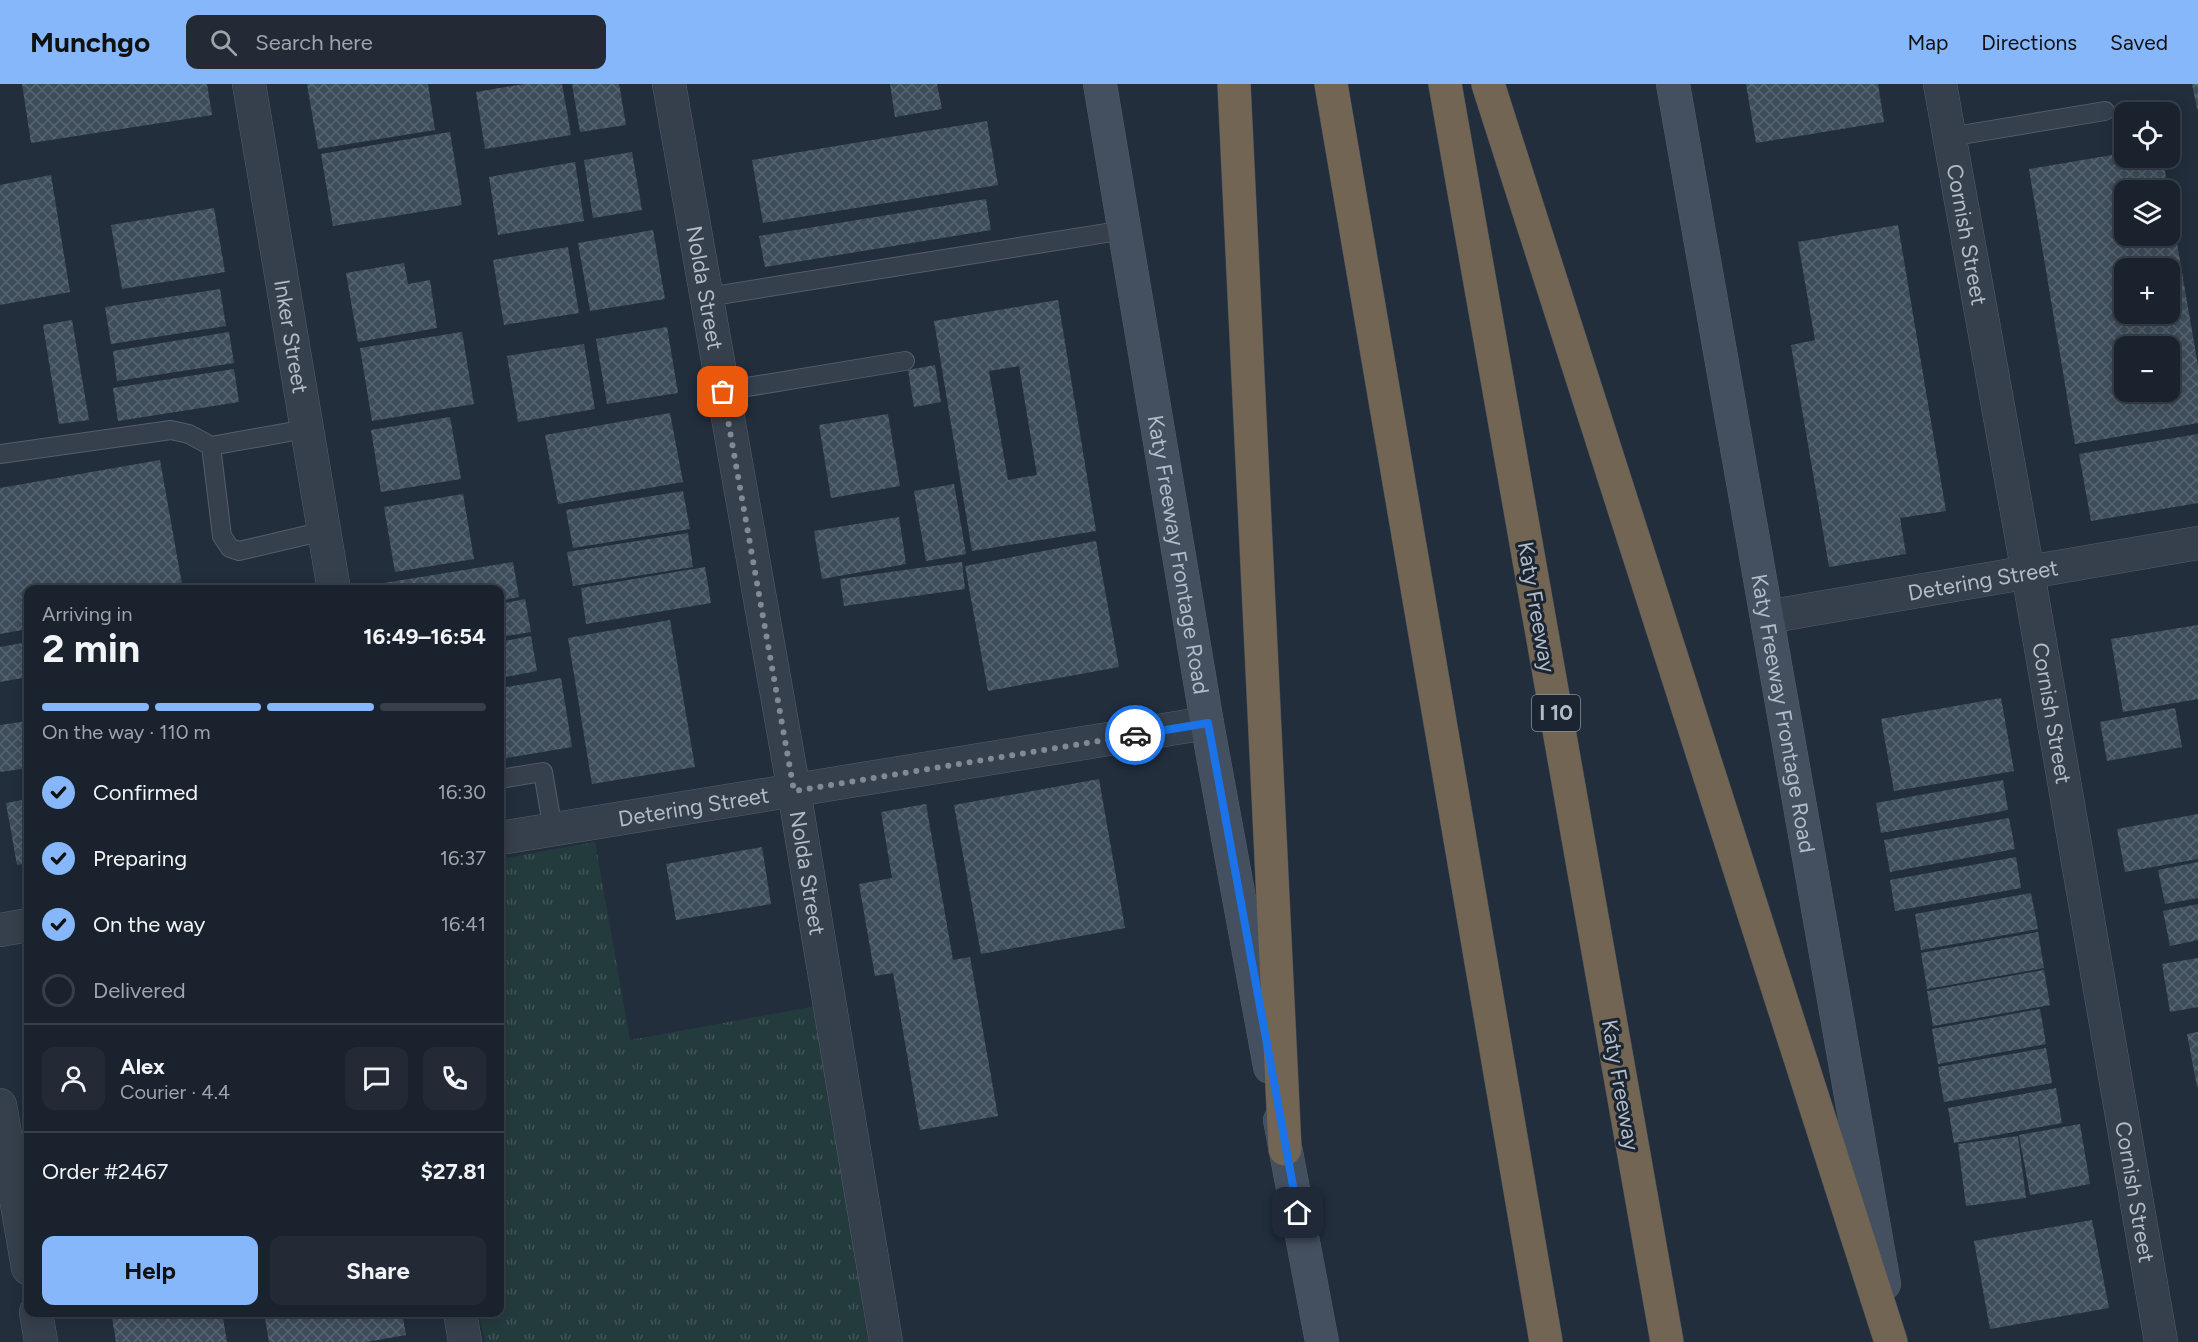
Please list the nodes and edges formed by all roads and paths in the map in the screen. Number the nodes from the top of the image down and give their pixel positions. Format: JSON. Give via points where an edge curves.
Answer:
{"nodes":[{"id":1,"x":249,"y":84,"type":"edge"},
{"id":2,"x":669,"y":84,"type":"edge"},
{"id":3,"x":1100,"y":84,"type":"edge"},
{"id":4,"x":1234,"y":84,"type":"edge"},
{"id":5,"x":1331,"y":84,"type":"edge"},
{"id":6,"x":1445,"y":84,"type":"edge"},
{"id":7,"x":1488,"y":84,"type":"edge"},
{"id":8,"x":1673,"y":84,"type":"edge"},
{"id":9,"x":1940,"y":84,"type":"edge"},
{"id":10,"x":2105,"y":111,"type":"dead end"},
{"id":11,"x":1949,"y":136,"type":"junction"},
{"id":12,"x":1125,"y":230,"type":"junction"},
{"id":13,"x":707,"y":297,"type":"junction"},
{"id":14,"x":905,"y":361,"type":"dead end"},
{"id":15,"x":723,"y":392,"type":"junction"},
{"id":16,"x":306,"y":429,"type":"junction"},
{"id":17,"x":211,"y":446,"type":"junction"},
{"id":18,"x":0,"y":454,"type":"edge"},
{"id":19,"x":324,"y":531,"type":"junction"},
{"id":20,"x":2198,"y":543,"type":"edge"},
{"id":21,"x":2028,"y":573,"type":"junction"},
{"id":22,"x":333,"y":585,"type":"edge"},
{"id":23,"x":1767,"y":617,"type":"junction"},
{"id":24,"x":1208,"y":723,"type":"junction"},
{"id":25,"x":504,"y":778,"type":"edge"},
{"id":26,"x":794,"y":791,"type":"junction"},
{"id":27,"x":553,"y":830,"type":"junction"},
{"id":28,"x":504,"y":837,"type":"edge"},
{"id":29,"x":24,"y":926,"type":"edge"},
{"id":30,"x":0,"y":930,"type":"edge"},
{"id":31,"x":0,"y":1106,"type":"edge"},
{"id":32,"x":1285,"y":1149,"type":"junction"},
{"id":33,"x":24,"y":1245,"type":"edge"},
{"id":34,"x":37,"y":1317,"type":"edge"},
{"id":35,"x":461,"y":1317,"type":"edge"},
{"id":36,"x":41,"y":1342,"type":"edge"},
{"id":37,"x":465,"y":1342,"type":"edge"},
{"id":38,"x":886,"y":1342,"type":"edge"},
{"id":39,"x":1322,"y":1342,"type":"edge"},
{"id":40,"x":1546,"y":1342,"type":"edge"},
{"id":41,"x":1667,"y":1342,"type":"edge"},
{"id":42,"x":1893,"y":1342,"type":"edge"},
{"id":43,"x":2161,"y":1342,"type":"edge"}],
"edges":[{"from":1,"to":16,"type":"street","name":"Inker Street"},
{"from":2,"to":13,"type":"street","name":"Nolda Street"},
{"from":3,"to":12,"type":"main road","name":"Katy Freeway Frontage Road"},
{"from":4,"to":32,"type":"highway"},
{"from":5,"to":40,"type":"highway"},
{"from":6,"to":41,"type":"highway","name":"Katy Freeway","number":"I 10"},
{"from":7,"to":42,"type":"highway"},
{"from":8,"to":23,"type":"main road","name":"Katy Freeway Frontage Road"},
{"from":9,"to":11,"type":"street","name":"Cornish Street"},
{"from":10,"to":11,"type":"lane"},
{"from":11,"to":21,"type":"street","name":"Cornish Street"},
{"from":12,"to":13,"type":"lane"},
{"from":12,"to":24,"type":"main road","name":"Katy Freeway Frontage Road"},
{"from":13,"to":15,"type":"street","name":"Nolda Street"},
{"from":14,"to":15,"type":"lane"},
{"from":15,"to":26,"type":"street","name":"Nolda Street"},
{"from":16,"to":17,"type":"lane"},
{"from":16,"to":19,"type":"street","name":"Inker Street"},
{"from":17,"to":18,"type":"lane","via":[[171,430]]},
{"from":17,"to":19,"type":"lane","via":[[222,536],[230,548],[239,551]]},
{"from":19,"to":22,"type":"street","name":"Inker Street"},
{"from":20,"to":21,"type":"street","name":"Detering Street"},
{"from":21,"to":23,"type":"street","name":"Detering Street"},
{"from":21,"to":43,"type":"street","name":"Cornish Street"},
{"from":23,"to":42,"type":"main road","name":"Katy Freeway Frontage Road"},
{"from":24,"to":26,"type":"street","name":"Detering Street"},
{"from":24,"to":32,"type":"main road","name":"Katy Freeway Frontage Road"},
{"from":25,"to":27,"type":"lane","via":[[543,772]]},
{"from":26,"to":27,"type":"street","name":"Detering Street"},
{"from":26,"to":38,"type":"street","name":"Nolda Street"},
{"from":27,"to":28,"type":"street","name":"Detering Street"},
{"from":29,"to":30,"type":"street"},
{"from":31,"to":33,"type":"street"},
{"from":32,"to":39,"type":"main road","name":"Katy Freeway Frontage Road"},
{"from":34,"to":36,"type":"street"},
{"from":35,"to":37,"type":"street"}]}
